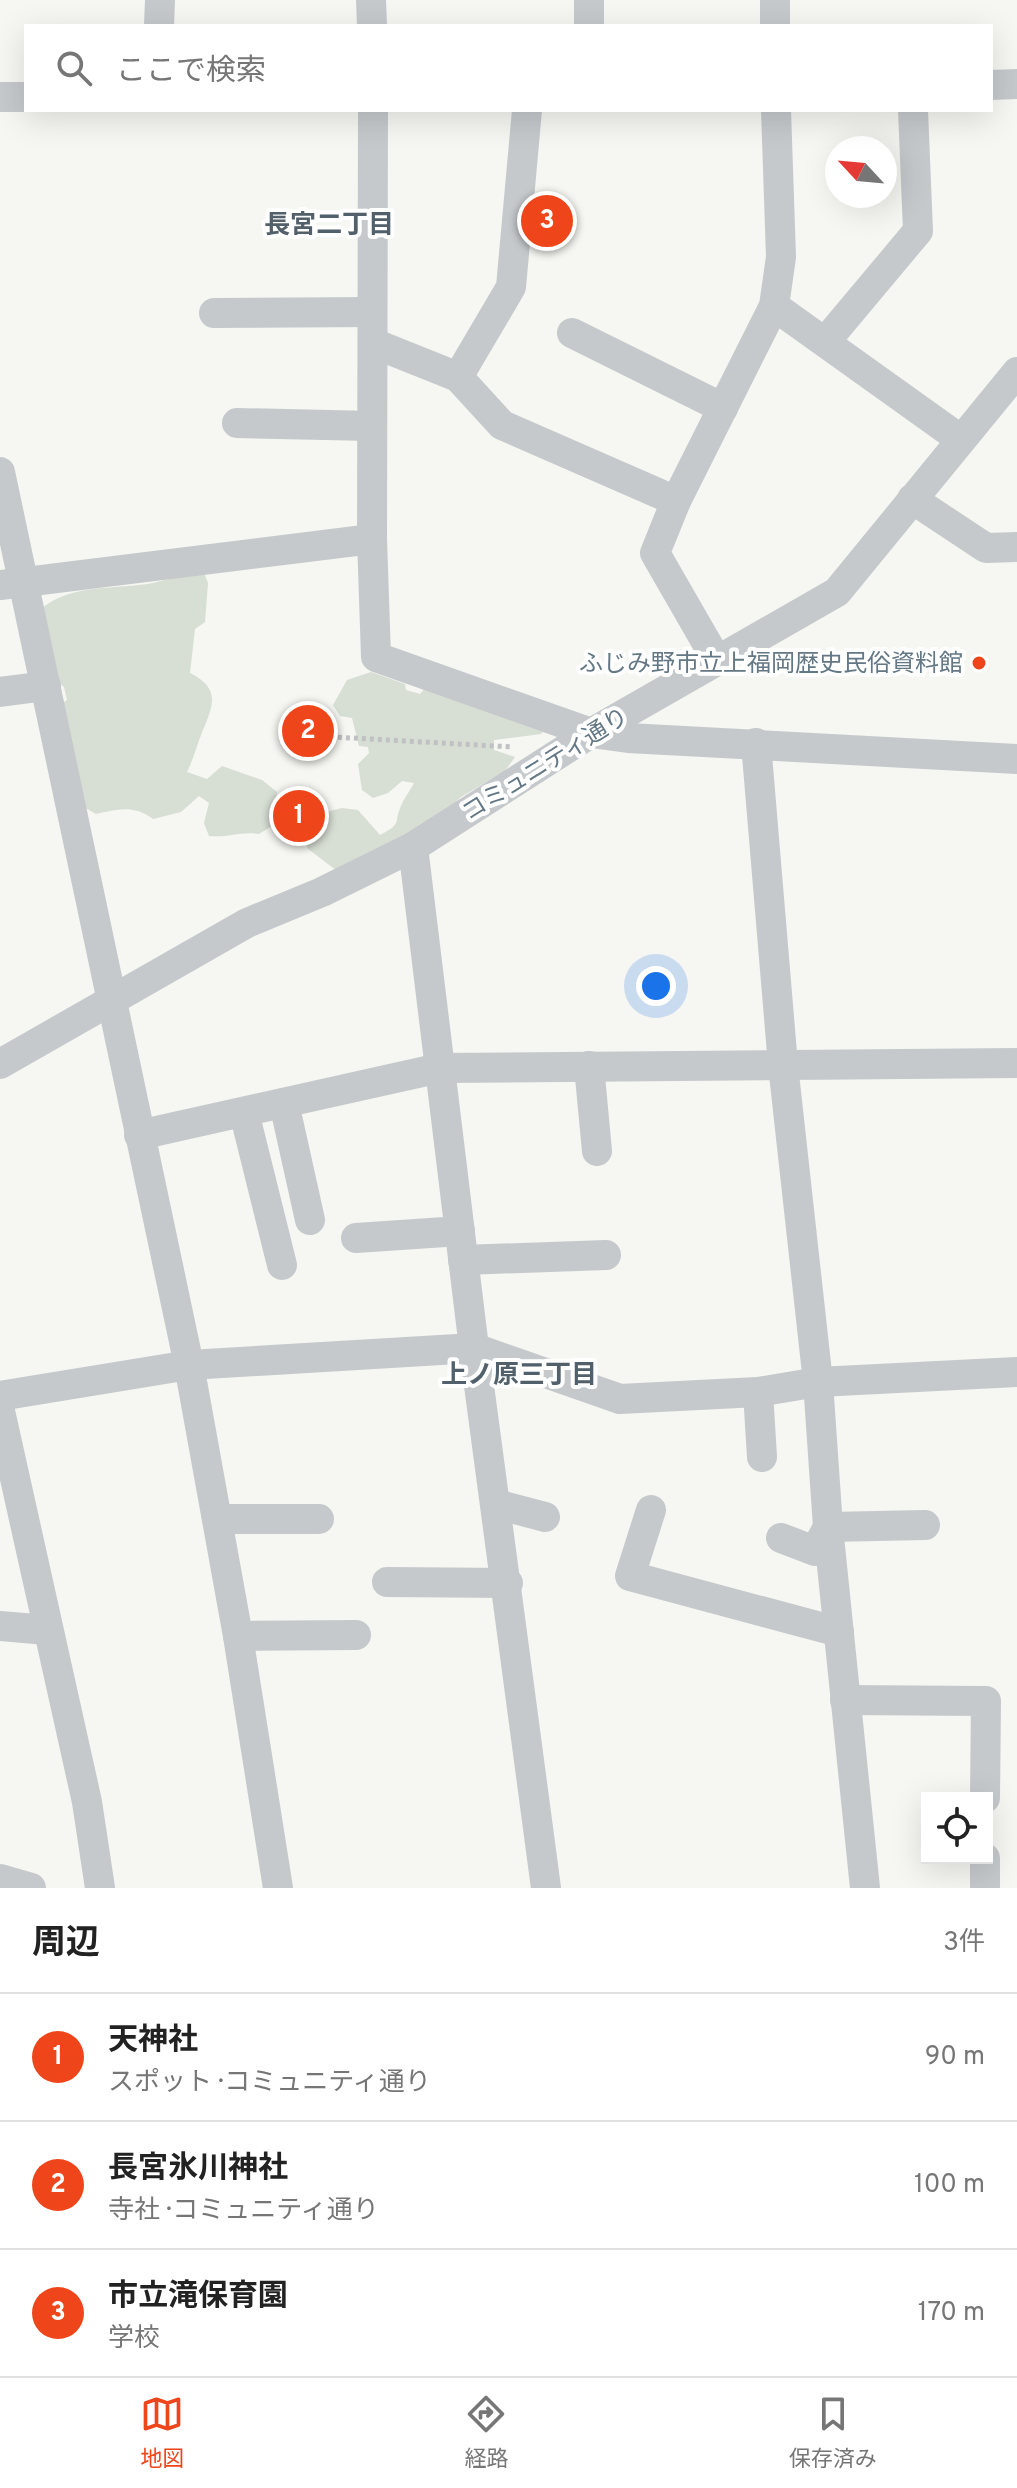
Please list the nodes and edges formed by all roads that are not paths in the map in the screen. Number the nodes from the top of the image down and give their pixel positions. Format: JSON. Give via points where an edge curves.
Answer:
{"nodes":[{"id":1,"x":160,"y":0,"type":"edge"},
{"id":2,"x":371,"y":0,"type":"edge"},
{"id":3,"x":589,"y":0,"type":"edge"},
{"id":4,"x":775,"y":0,"type":"edge"},
{"id":5,"x":159,"y":24,"type":"edge"},
{"id":6,"x":372,"y":24,"type":"edge"},
{"id":7,"x":589,"y":24,"type":"edge"},
{"id":8,"x":775,"y":24,"type":"edge"},
{"id":9,"x":1017,"y":84,"type":"edge"},
{"id":10,"x":993,"y":85,"type":"edge"},
{"id":11,"x":0,"y":97,"type":"edge"},
{"id":12,"x":24,"y":97,"type":"edge"},
{"id":13,"x":373,"y":112,"type":"edge"},
{"id":14,"x":527,"y":112,"type":"edge"},
{"id":15,"x":776,"y":112,"type":"edge"},
{"id":16,"x":913,"y":112,"type":"edge"},
{"id":17,"x":774,"y":306,"type":"junction"},
{"id":18,"x":371,"y":312,"type":"junction"},
{"id":19,"x":214,"y":313,"type":"dead end"},
{"id":20,"x":572,"y":333,"type":"dead end"},
{"id":21,"x":825,"y":342,"type":"junction"},
{"id":22,"x":373,"y":343,"type":"junction"},
{"id":23,"x":1017,"y":372,"type":"edge"},
{"id":24,"x":458,"y":377,"type":"junction"},
{"id":25,"x":723,"y":408,"type":"junction"},
{"id":26,"x":237,"y":423,"type":"dead end"},
{"id":27,"x":372,"y":426,"type":"junction"},
{"id":28,"x":960,"y":439,"type":"junction"},
{"id":29,"x":0,"y":472,"type":"edge"},
{"id":30,"x":912,"y":499,"type":"junction"},
{"id":31,"x":676,"y":501,"type":"junction"},
{"id":32,"x":372,"y":539,"type":"junction"},
{"id":33,"x":1017,"y":547,"type":"edge"},
{"id":34,"x":12,"y":584,"type":"edge"},
{"id":35,"x":716,"y":659,"type":"junction"},
{"id":36,"x":46,"y":686,"type":"junction"},
{"id":37,"x":0,"y":692,"type":"edge"},
{"id":38,"x":591,"y":733,"type":"junction"},
{"id":39,"x":756,"y":743,"type":"junction"},
{"id":40,"x":1017,"y":759,"type":"edge"},
{"id":41,"x":413,"y":847,"type":"junction"},
{"id":42,"x":114,"y":1001,"type":"junction"},
{"id":43,"x":1017,"y":1063,"type":"edge"},
{"id":44,"x":0,"y":1064,"type":"edge"},
{"id":45,"x":783,"y":1065,"type":"junction"},
{"id":46,"x":589,"y":1066,"type":"junction"},
{"id":47,"x":440,"y":1068,"type":"junction"},
{"id":48,"x":284,"y":1103,"type":"junction"},
{"id":49,"x":244,"y":1112,"type":"junction"},
{"id":50,"x":139,"y":1135,"type":"junction"},
{"id":51,"x":597,"y":1151,"type":"dead end"},
{"id":52,"x":310,"y":1220,"type":"dead end"},
{"id":53,"x":356,"y":1238,"type":"dead end"},
{"id":54,"x":462,"y":1246,"type":"junction"},
{"id":55,"x":606,"y":1255,"type":"dead end"},
{"id":56,"x":282,"y":1265,"type":"dead end"},
{"id":57,"x":474,"y":1348,"type":"junction"},
{"id":58,"x":189,"y":1365,"type":"junction"},
{"id":59,"x":1017,"y":1372,"type":"edge"},
{"id":60,"x":818,"y":1382,"type":"junction"},
{"id":61,"x":758,"y":1392,"type":"junction"},
{"id":62,"x":0,"y":1396,"type":"edge"},
{"id":63,"x":0,"y":1411,"type":"edge"},
{"id":64,"x":762,"y":1457,"type":"dead end"},
{"id":65,"x":496,"y":1504,"type":"junction"},
{"id":66,"x":651,"y":1510,"type":"dead end"},
{"id":67,"x":545,"y":1517,"type":"dead end"},
{"id":68,"x":217,"y":1519,"type":"junction"},
{"id":69,"x":319,"y":1519,"type":"dead end"},
{"id":70,"x":925,"y":1525,"type":"dead end"},
{"id":71,"x":828,"y":1527,"type":"junction"},
{"id":72,"x":781,"y":1538,"type":"dead end"},
{"id":73,"x":387,"y":1582,"type":"dead end"},
{"id":74,"x":508,"y":1583,"type":"junction"},
{"id":75,"x":0,"y":1626,"type":"edge"},
{"id":76,"x":47,"y":1630,"type":"junction"},
{"id":77,"x":839,"y":1632,"type":"junction"},
{"id":78,"x":356,"y":1635,"type":"dead end"},
{"id":79,"x":238,"y":1636,"type":"junction"},
{"id":80,"x":845,"y":1700,"type":"junction"},
{"id":81,"x":985,"y":1792,"type":"edge"},
{"id":82,"x":985,"y":1864,"type":"edge"},
{"id":83,"x":0,"y":1879,"type":"edge"},
{"id":84,"x":31,"y":1888,"type":"edge"},
{"id":85,"x":100,"y":1888,"type":"edge"},
{"id":86,"x":278,"y":1888,"type":"edge"},
{"id":87,"x":546,"y":1888,"type":"edge"},
{"id":88,"x":865,"y":1888,"type":"edge"},
{"id":89,"x":985,"y":1888,"type":"edge"}],
"edges":[{"from":1,"to":5,"type":"street"},
{"from":2,"to":6,"type":"street"},
{"from":3,"to":7,"type":"street"},
{"from":4,"to":8,"type":"street"},
{"from":9,"to":10,"type":"street"},
{"from":11,"to":12,"type":"street"},
{"from":13,"to":18,"type":"street"},
{"from":14,"to":24,"type":"street","via":[[511,287]]},
{"from":15,"to":17,"type":"street","via":[[781,257]]},
{"from":16,"to":21,"type":"street","via":[[918,231]]},
{"from":17,"to":21,"type":"street"},
{"from":17,"to":25,"type":"street"},
{"from":18,"to":19,"type":"street"},
{"from":18,"to":22,"type":"street"},
{"from":20,"to":25,"type":"street"},
{"from":21,"to":28,"type":"street"},
{"from":22,"to":24,"type":"street"},
{"from":22,"to":27,"type":"street"},
{"from":23,"to":28,"type":"street","name":"コミュニティ通り"},
{"from":24,"to":31,"type":"street","via":[[502,425]]},
{"from":25,"to":31,"type":"street"},
{"from":26,"to":27,"type":"street"},
{"from":27,"to":32,"type":"street"},
{"from":28,"to":30,"type":"street","name":"コミュニティ通り"},
{"from":29,"to":34,"type":"street"},
{"from":30,"to":33,"type":"street","via":[[986,548]]},
{"from":30,"to":35,"type":"street","name":"コミュニティ通り","via":[[837,592]]},
{"from":31,"to":35,"type":"street","via":[[655,553]]},
{"from":32,"to":34,"type":"street"},
{"from":32,"to":38,"type":"street","via":[[376,657]]},
{"from":34,"to":36,"type":"street"},
{"from":35,"to":38,"type":"street","name":"コミュニティ通り"},
{"from":36,"to":37,"type":"street"},
{"from":36,"to":42,"type":"street"},
{"from":38,"to":39,"type":"street"},
{"from":38,"to":41,"type":"street","name":"コミュニティ通り"},
{"from":39,"to":40,"type":"street"},
{"from":39,"to":45,"type":"street"},
{"from":41,"to":42,"type":"street","name":"コミュニティ通り","via":[[247,923]]},
{"from":41,"to":47,"type":"street"},
{"from":42,"to":44,"type":"street","name":"コミュニティ通り"},
{"from":42,"to":50,"type":"street"},
{"from":43,"to":45,"type":"street"},
{"from":45,"to":46,"type":"street"},
{"from":45,"to":60,"type":"street"},
{"from":46,"to":47,"type":"street"},
{"from":46,"to":51,"type":"street"},
{"from":47,"to":48,"type":"street"},
{"from":47,"to":54,"type":"street"},
{"from":48,"to":49,"type":"street"},
{"from":48,"to":52,"type":"street"},
{"from":49,"to":50,"type":"street"},
{"from":49,"to":56,"type":"street"},
{"from":50,"to":58,"type":"street"},
{"from":53,"to":54,"type":"street"},
{"from":54,"to":55,"type":"street"},
{"from":54,"to":57,"type":"street"},
{"from":57,"to":58,"type":"street"},
{"from":57,"to":61,"type":"street","via":[[620,1399]]},
{"from":57,"to":65,"type":"street"},
{"from":58,"to":62,"type":"street"},
{"from":58,"to":68,"type":"street"},
{"from":59,"to":60,"type":"street"},
{"from":60,"to":61,"type":"street"},
{"from":60,"to":71,"type":"street"},
{"from":61,"to":64,"type":"street"},
{"from":63,"to":76,"type":"street"},
{"from":65,"to":67,"type":"street"},
{"from":65,"to":74,"type":"street"},
{"from":66,"to":77,"type":"street","via":[[630,1576]]},
{"from":68,"to":69,"type":"street"},
{"from":68,"to":79,"type":"street"},
{"from":70,"to":71,"type":"street"},
{"from":71,"to":72,"type":"street","via":[[815,1551]]},
{"from":71,"to":77,"type":"street"},
{"from":73,"to":74,"type":"street"},
{"from":74,"to":87,"type":"street"},
{"from":75,"to":76,"type":"street"},
{"from":76,"to":85,"type":"street","via":[[87,1802]]},
{"from":77,"to":80,"type":"street"},
{"from":78,"to":79,"type":"street"},
{"from":79,"to":86,"type":"street"},
{"from":80,"to":81,"type":"street","via":[[986,1701]]},
{"from":80,"to":88,"type":"street"},
{"from":82,"to":89,"type":"street"},
{"from":83,"to":84,"type":"street"}]}
